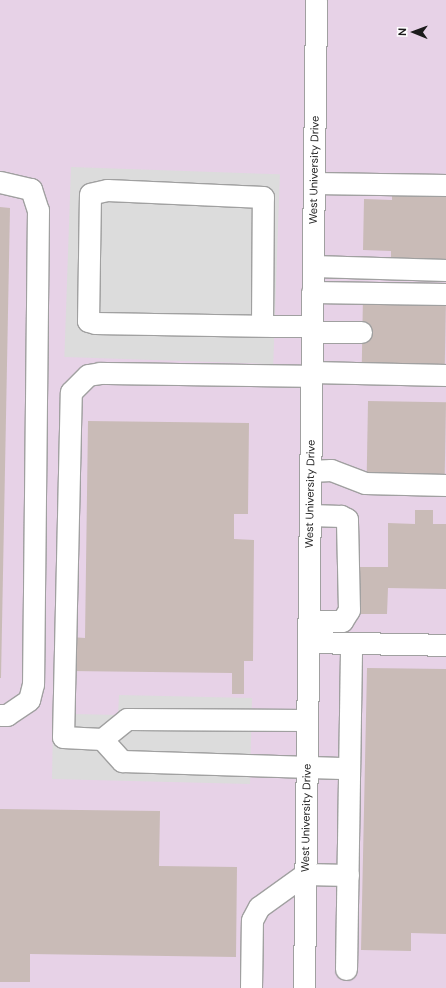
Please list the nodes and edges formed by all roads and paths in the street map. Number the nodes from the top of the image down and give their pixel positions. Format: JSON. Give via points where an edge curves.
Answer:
{"nodes":[{"id":1,"x":316,"y":0,"type":"edge"},
{"id":2,"x":0,"y":182,"type":"edge"},
{"id":3,"x":314,"y":183,"type":"junction"},
{"id":4,"x":446,"y":185,"type":"edge"},
{"id":5,"x":313,"y":266,"type":"junction"},
{"id":6,"x":446,"y":270,"type":"edge"},
{"id":7,"x":312,"y":292,"type":"junction"},
{"id":8,"x":446,"y":294,"type":"edge"},
{"id":9,"x":262,"y":325,"type":"junction"},
{"id":10,"x":312,"y":329,"type":"junction"},
{"id":11,"x":361,"y":332,"type":"dead end"},
{"id":12,"x":311,"y":374,"type":"junction"},
{"id":13,"x":446,"y":375,"type":"edge"},
{"id":14,"x":310,"y":471,"type":"junction"},
{"id":15,"x":446,"y":485,"type":"edge"},
{"id":16,"x":310,"y":515,"type":"junction"},
{"id":17,"x":308,"y":621,"type":"junction"},
{"id":18,"x":308,"y":642,"type":"junction"},
{"id":19,"x":351,"y":643,"type":"junction"},
{"id":20,"x":446,"y":645,"type":"edge"},
{"id":21,"x":0,"y":715,"type":"edge"},
{"id":22,"x":307,"y":720,"type":"junction"},
{"id":23,"x":102,"y":739,"type":"junction"},
{"id":24,"x":307,"y":767,"type":"junction"},
{"id":25,"x":350,"y":768,"type":"junction"},
{"id":26,"x":305,"y":874,"type":"junction"},
{"id":27,"x":348,"y":875,"type":"junction"},
{"id":28,"x":346,"y":969,"type":"dead end"},
{"id":29,"x":251,"y":988,"type":"edge"},
{"id":30,"x":304,"y":988,"type":"edge"}],
"edges":[{"from":1,"to":3,"type":"street","name":"West University Drive"},
{"from":2,"to":21,"type":"street","via":[[31,189],[38,210],[32,684],[29,700],[7,715]]},
{"from":3,"to":4,"type":"street"},
{"from":3,"to":5,"type":"street","name":"West University Drive"},
{"from":5,"to":6,"type":"street"},
{"from":5,"to":7,"type":"street","name":"West University Drive"},
{"from":7,"to":8,"type":"street"},
{"from":7,"to":10,"type":"street","name":"West University Drive"},
{"from":9,"to":9,"type":"street","via":[[88,321],[90,194],[114,190],[259,194],[263,197]]},
{"from":9,"to":10,"type":"street"},
{"from":10,"to":11,"type":"street"},
{"from":10,"to":12,"type":"street","name":"West University Drive"},
{"from":12,"to":13,"type":"street"},
{"from":12,"to":14,"type":"street","name":"West University Drive"},
{"from":12,"to":23,"type":"street","via":[[100,373],[88,375],[78,382],[68,401],[63,737]]},
{"from":14,"to":15,"type":"street","via":[[331,470],[365,483]]},
{"from":14,"to":16,"type":"street","name":"West University Drive"},
{"from":16,"to":17,"type":"street","name":"West University Drive"},
{"from":16,"to":17,"type":"street","via":[[341,516],[347,520],[349,610],[342,621]]},
{"from":17,"to":18,"type":"street","name":"West University Drive"},
{"from":18,"to":19,"type":"street"},
{"from":18,"to":22,"type":"street","name":"West University Drive"},
{"from":19,"to":20,"type":"street"},
{"from":19,"to":25,"type":"street"},
{"from":22,"to":23,"type":"street","via":[[127,719]]},
{"from":22,"to":24,"type":"street","name":"West University Drive"},
{"from":23,"to":24,"type":"street","via":[[122,761]]},
{"from":24,"to":25,"type":"street"},
{"from":24,"to":26,"type":"street","name":"West University Drive"},
{"from":25,"to":27,"type":"street"},
{"from":26,"to":27,"type":"street"},
{"from":26,"to":29,"type":"street","via":[[270,896],[252,920]]},
{"from":26,"to":30,"type":"street","name":"West University Drive"},
{"from":27,"to":28,"type":"street"}]}
